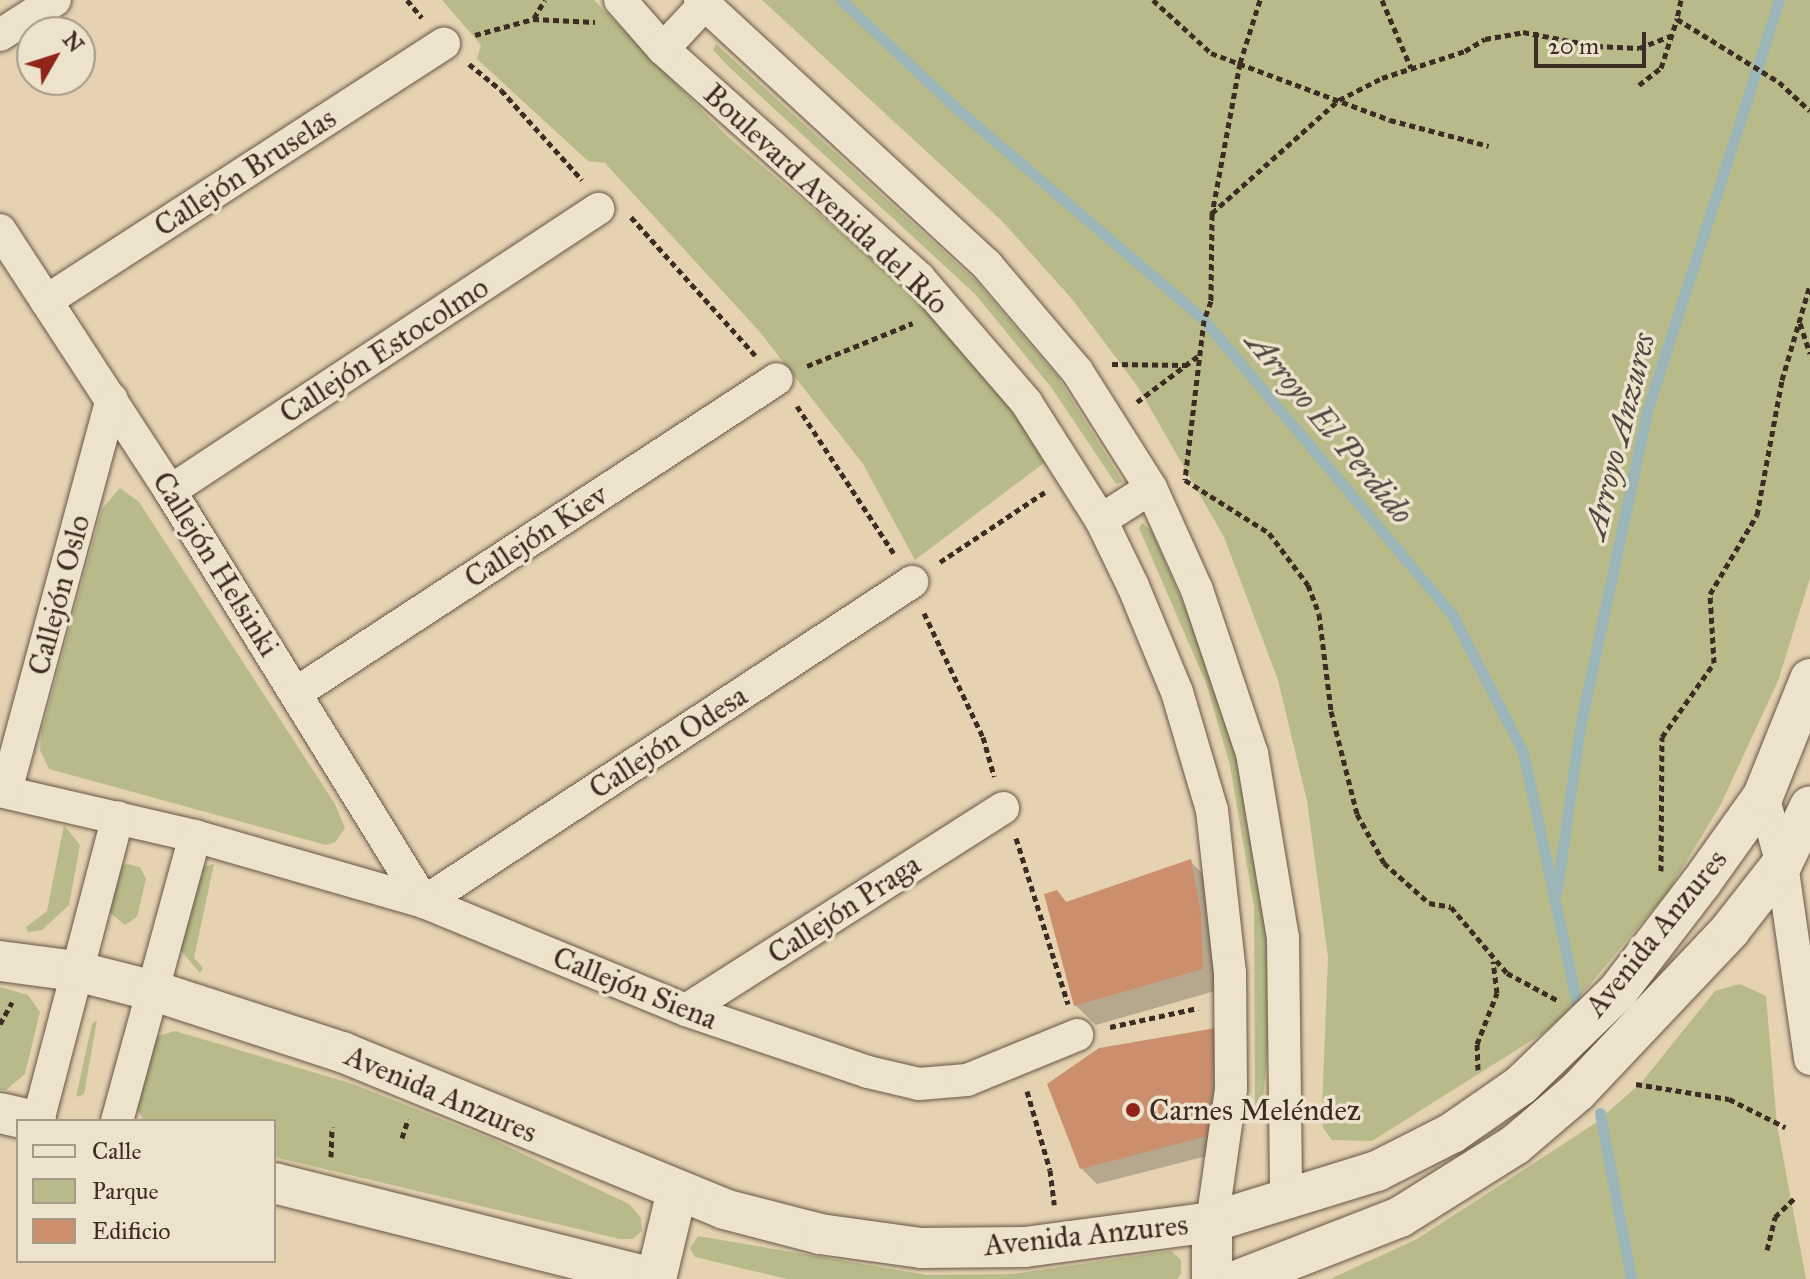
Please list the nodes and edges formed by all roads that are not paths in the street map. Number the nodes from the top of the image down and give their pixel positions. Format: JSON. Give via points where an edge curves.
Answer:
{"nodes":[{"id":1,"x":55,"y":0,"type":"edge"},
{"id":2,"x":620,"y":0,"type":"edge"},
{"id":3,"x":702,"y":2,"type":"edge"},
{"id":4,"x":0,"y":35,"type":"edge"},
{"id":5,"x":444,"y":44,"type":"road end"},
{"id":6,"x":663,"y":49,"type":"junction"},
{"id":7,"x":598,"y":209,"type":"road end"},
{"id":8,"x":0,"y":230,"type":"edge"},
{"id":9,"x":46,"y":301,"type":"junction"},
{"id":10,"x":777,"y":379,"type":"road end"},
{"id":11,"x":112,"y":399,"type":"junction"},
{"id":12,"x":1151,"y":488,"type":"junction"},
{"id":13,"x":170,"y":491,"type":"junction"},
{"id":14,"x":1101,"y":520,"type":"junction"},
{"id":15,"x":912,"y":582,"type":"road end"},
{"id":16,"x":1810,"y":679,"type":"edge"},
{"id":17,"x":296,"y":693,"type":"junction"},
{"id":18,"x":3,"y":791,"type":"edge"},
{"id":19,"x":1763,"y":796,"type":"junction"},
{"id":20,"x":1810,"y":806,"type":"edge"},
{"id":21,"x":1003,"y":808,"type":"dead end"},
{"id":22,"x":118,"y":817,"type":"junction"},
{"id":23,"x":195,"y":836,"type":"junction"},
{"id":24,"x":1782,"y":864,"type":"junction"},
{"id":25,"x":424,"y":902,"type":"junction"},
{"id":26,"x":76,"y":971,"type":"junction"},
{"id":27,"x":8,"y":975,"type":"edge"},
{"id":28,"x":154,"y":991,"type":"junction"},
{"id":29,"x":686,"y":1010,"type":"junction"},
{"id":30,"x":1077,"y":1035,"type":"road end"},
{"id":31,"x":1810,"y":1059,"type":"edge"},
{"id":32,"x":0,"y":1113,"type":"edge"},
{"id":33,"x":28,"y":1119,"type":"edge"},
{"id":34,"x":38,"y":1119,"type":"edge"},
{"id":35,"x":118,"y":1119,"type":"edge"},
{"id":36,"x":276,"y":1184,"type":"edge"},
{"id":37,"x":677,"y":1191,"type":"junction"},
{"id":38,"x":1286,"y":1202,"type":"junction"},
{"id":39,"x":1212,"y":1222,"type":"junction"},
{"id":40,"x":1283,"y":1271,"type":"edge"},
{"id":41,"x":656,"y":1279,"type":"edge"},
{"id":42,"x":1212,"y":1279,"type":"edge"},
{"id":43,"x":1241,"y":1279,"type":"edge"}],
"edges":[{"from":1,"to":4,"type":"street"},
{"from":2,"to":6,"type":"street","name":"Boulevard Avenida del Río"},
{"from":3,"to":6,"type":"street"},
{"from":3,"to":12,"type":"street","name":"Boulevard Avenida del Río","via":[[987,265],[1077,371]]},
{"from":5,"to":9,"type":"street","name":"Callejón Bruselas"},
{"from":6,"to":14,"type":"street","name":"Boulevard Avenida del Río","via":[[919,278],[1026,402]]},
{"from":7,"to":13,"type":"street","name":"Callejón Estocolmo"},
{"from":8,"to":9,"type":"street","name":"Callejón Helsinki"},
{"from":9,"to":11,"type":"street","name":"Callejón Helsinki"},
{"from":10,"to":17,"type":"street","name":"Callejón Kiev"},
{"from":11,"to":13,"type":"street","name":"Callejón Helsinki"},
{"from":11,"to":18,"type":"street","name":"Callejón Oslo"},
{"from":12,"to":14,"type":"street"},
{"from":12,"to":38,"type":"street","name":"Boulevard Avenida del Río","via":[[1197,590],[1252,753],[1283,938]]},
{"from":13,"to":17,"type":"street","name":"Callejón Helsinki"},
{"from":14,"to":39,"type":"street","name":"Boulevard Avenida del Río","via":[[1177,692],[1212,810],[1230,1004],[1231,1089]]},
{"from":15,"to":25,"type":"street","name":"Callejón Odesa"},
{"from":16,"to":19,"type":"street","name":"Avenida Anzures"},
{"from":17,"to":25,"type":"street","name":"Callejón Helsinki"},
{"from":18,"to":22,"type":"street","name":"Callejón Siena"},
{"from":19,"to":24,"type":"street"},
{"from":19,"to":38,"type":"street","name":"Avenida Anzures","via":[[1618,991],[1521,1085],[1452,1133],[1377,1171]]},
{"from":20,"to":24,"type":"street","name":"Avenida Anzures"},
{"from":21,"to":29,"type":"street","name":"Callejón Praga"},
{"from":22,"to":23,"type":"street","name":"Callejón Siena"},
{"from":22,"to":26,"type":"street"},
{"from":23,"to":25,"type":"street","name":"Callejón Siena"},
{"from":23,"to":28,"type":"street"},
{"from":24,"to":31,"type":"street"},
{"from":24,"to":40,"type":"street","name":"Avenida Anzures","via":[[1659,1010],[1515,1145],[1400,1217]]},
{"from":25,"to":29,"type":"street","name":"Callejón Siena"},
{"from":26,"to":27,"type":"street","name":"Avenida Anzures"},
{"from":26,"to":28,"type":"street","name":"Avenida Anzures"},
{"from":26,"to":34,"type":"street"},
{"from":28,"to":35,"type":"street"},
{"from":28,"to":37,"type":"street","name":"Avenida Anzures","via":[[342,1052]]},
{"from":29,"to":30,"type":"street","name":"Callejón Siena","via":[[868,1072],[919,1084],[967,1080]]},
{"from":32,"to":33,"type":"street"},
{"from":36,"to":41,"type":"street"},
{"from":37,"to":39,"type":"street","name":"Avenida Anzures","via":[[820,1234],[921,1248],[1057,1243]]},
{"from":37,"to":41,"type":"street"},
{"from":38,"to":39,"type":"street","name":"Avenida Anzures"},
{"from":38,"to":40,"type":"street"},
{"from":39,"to":42,"type":"street"},
{"from":40,"to":43,"type":"street","name":"Avenida Anzures"}]}
